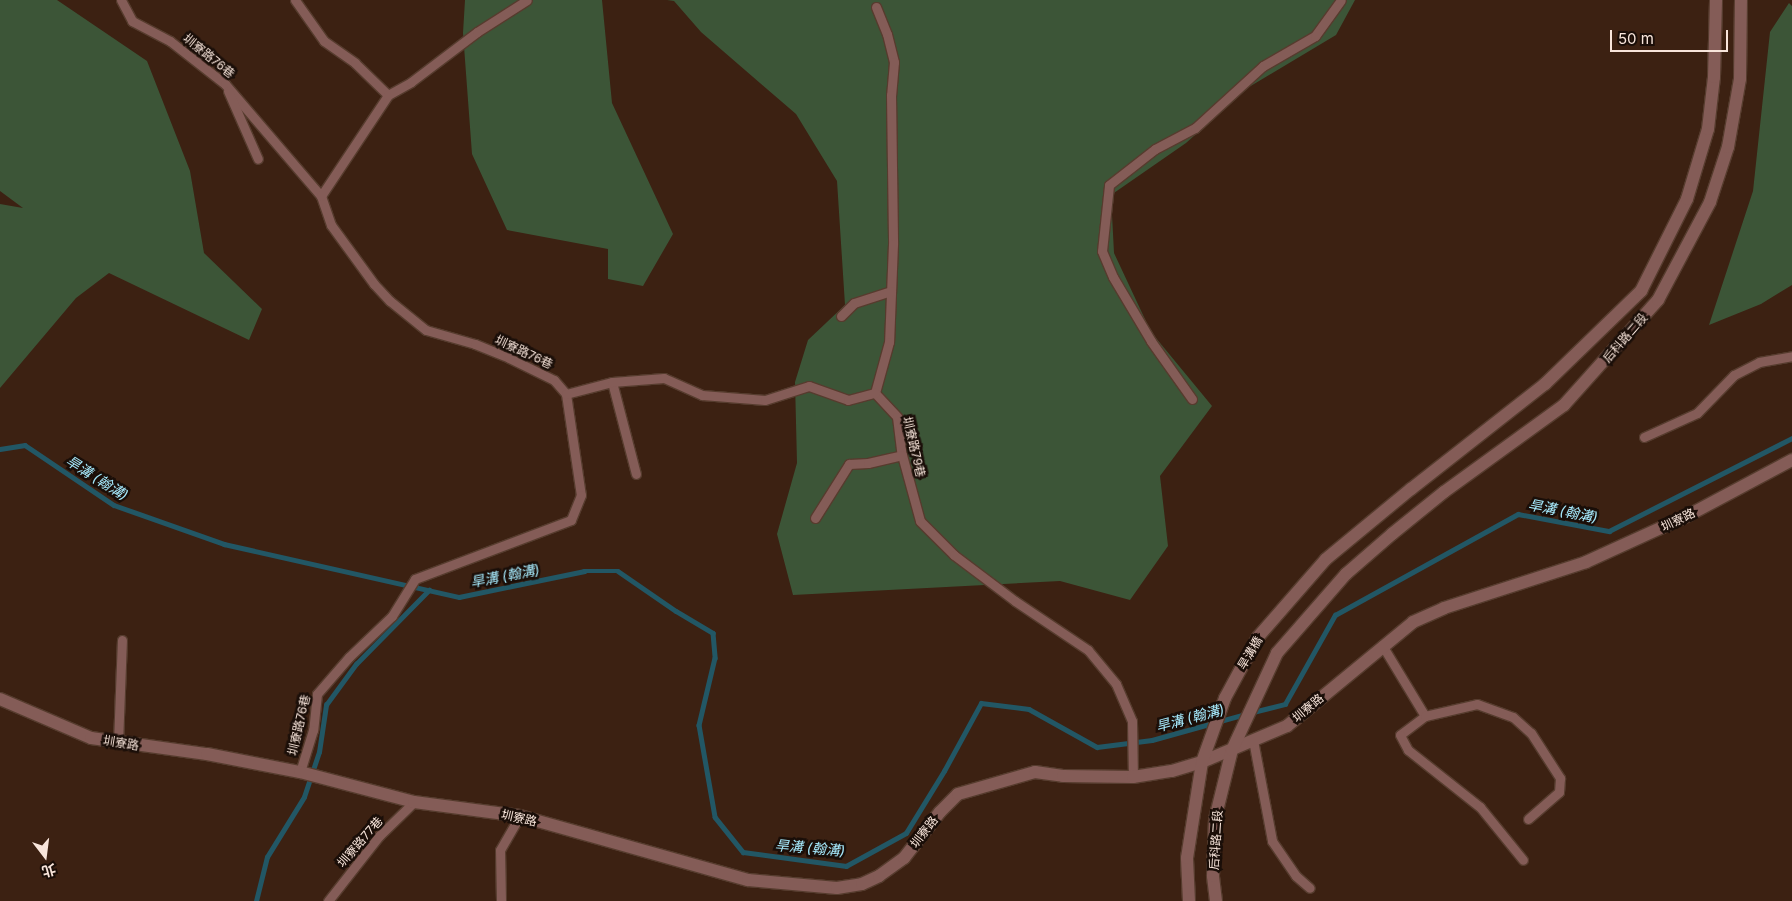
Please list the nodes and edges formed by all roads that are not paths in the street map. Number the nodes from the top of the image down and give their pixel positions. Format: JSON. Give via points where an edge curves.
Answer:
{"nodes":[{"id":1,"x":121,"y":0,"type":"edge"},
{"id":2,"x":295,"y":0,"type":"edge"},
{"id":3,"x":527,"y":0,"type":"edge"},
{"id":4,"x":1341,"y":0,"type":"edge"},
{"id":5,"x":1716,"y":0,"type":"edge"},
{"id":6,"x":1741,"y":0,"type":"edge"},
{"id":7,"x":876,"y":7,"type":"dead end"},
{"id":8,"x":225,"y":84,"type":"junction"},
{"id":9,"x":388,"y":95,"type":"junction"},
{"id":10,"x":258,"y":159,"type":"dead end"},
{"id":11,"x":321,"y":196,"type":"junction"},
{"id":12,"x":891,"y":291,"type":"junction"},
{"id":13,"x":840,"y":316,"type":"dead end"},
{"id":14,"x":1792,"y":356,"type":"edge"},
{"id":15,"x":612,"y":382,"type":"junction"},
{"id":16,"x":875,"y":393,"type":"junction"},
{"id":17,"x":566,"y":394,"type":"junction"},
{"id":18,"x":1192,"y":399,"type":"dead end"},
{"id":19,"x":1644,"y":437,"type":"dead end"},
{"id":20,"x":902,"y":455,"type":"junction"},
{"id":21,"x":1792,"y":460,"type":"edge"},
{"id":22,"x":636,"y":474,"type":"dead end"},
{"id":23,"x":815,"y":518,"type":"dead end"},
{"id":24,"x":1326,"y":560,"type":"joint"},
{"id":25,"x":1346,"y":574,"type":"joint"},
{"id":26,"x":122,"y":640,"type":"dead end"},
{"id":27,"x":1382,"y":645,"type":"junction"},
{"id":28,"x":0,"y":700,"type":"edge"},
{"id":29,"x":1424,"y":716,"type":"junction"},
{"id":30,"x":1253,"y":740,"type":"junction"},
{"id":31,"x":118,"y":743,"type":"junction"},
{"id":32,"x":1232,"y":750,"type":"junction"},
{"id":33,"x":1202,"y":762,"type":"junction"},
{"id":34,"x":300,"y":772,"type":"junction"},
{"id":35,"x":1133,"y":777,"type":"junction"},
{"id":36,"x":414,"y":802,"type":"junction"},
{"id":37,"x":520,"y":816,"type":"junction"},
{"id":38,"x":1528,"y":819,"type":"dead end"},
{"id":39,"x":1523,"y":860,"type":"dead end"},
{"id":40,"x":1310,"y":888,"type":"dead end"},
{"id":41,"x":328,"y":901,"type":"edge"},
{"id":42,"x":502,"y":901,"type":"edge"},
{"id":43,"x":1189,"y":901,"type":"edge"},
{"id":44,"x":1216,"y":901,"type":"edge"}],
"edges":[{"from":1,"to":8,"type":"lane","name":"圳寮路76巷","via":[[132,21],[170,40]]},
{"from":2,"to":9,"type":"lane","via":[[324,41],[356,63]]},
{"from":3,"to":9,"type":"lane"},
{"from":4,"to":18,"type":"lane","via":[[1315,36],[1263,66],[1195,128],[1155,149],[1109,185],[1102,251],[1151,341]]},
{"from":5,"to":24,"type":"street","name":"后科路二段","via":[[1714,77],[1708,129],[1687,199],[1641,291],[1545,384]]},
{"from":6,"to":25,"type":"street","name":"后科路二段","via":[[1740,78],[1728,147],[1710,202],[1658,300],[1564,405],[1444,492]]},
{"from":7,"to":12,"type":"lane","via":[[894,62],[891,95]]},
{"from":8,"to":10,"type":"lane"},
{"from":8,"to":11,"type":"lane","name":"圳寮路76巷"},
{"from":9,"to":11,"type":"lane"},
{"from":11,"to":17,"type":"lane","name":"圳寮路76巷","via":[[331,225],[390,302],[426,330],[476,344],[509,358],[554,380]]},
{"from":12,"to":13,"type":"lane","via":[[854,303]]},
{"from":12,"to":16,"type":"lane","via":[[889,342]]},
{"from":14,"to":19,"type":"lane","via":[[1760,362],[1734,374],[1697,413]]},
{"from":15,"to":16,"type":"lane","via":[[664,378],[702,395],[765,400],[809,386],[848,400]]},
{"from":15,"to":17,"type":"lane"},
{"from":15,"to":22,"type":"lane"},
{"from":16,"to":20,"type":"lane","name":"圳寮路79巷","via":[[897,417]]},
{"from":17,"to":34,"type":"lane","name":"圳寮路76巷","via":[[581,495],[571,520],[415,579],[392,616],[349,657],[317,694],[313,730]]},
{"from":20,"to":23,"type":"lane","via":[[849,464]]},
{"from":20,"to":35,"type":"lane","name":"圳寮路79巷","via":[[920,522],[954,555],[1088,650],[1116,684],[1132,721]]},
{"from":21,"to":27,"type":"street","name":"圳寮路","via":[[1643,537],[1586,562],[1444,608],[1413,622]]},
{"from":24,"to":33,"type":"street","name":"旱溝橋","via":[[1258,637],[1225,698]]},
{"from":25,"to":32,"type":"street","name":"旱溝橋","via":[[1276,653]]},
{"from":26,"to":31,"type":"lane"},
{"from":27,"to":29,"type":"lane"},
{"from":27,"to":30,"type":"street","name":"圳寮路","via":[[1287,726]]},
{"from":28,"to":31,"type":"street","name":"圳寮路","via":[[91,738]]},
{"from":29,"to":38,"type":"lane","via":[[1477,704],[1513,717],[1531,733],[1560,778],[1559,792]]},
{"from":29,"to":39,"type":"lane","via":[[1400,735],[1408,750],[1480,807]]},
{"from":30,"to":32,"type":"street","name":"圳寮路"},
{"from":30,"to":40,"type":"lane","via":[[1272,841],[1296,876]]},
{"from":31,"to":34,"type":"street","name":"圳寮路","via":[[207,754]]},
{"from":32,"to":33,"type":"street","name":"圳寮路"},
{"from":32,"to":44,"type":"street","name":"后科路二段","via":[[1215,819],[1213,876]]},
{"from":33,"to":35,"type":"street","name":"圳寮路"},
{"from":33,"to":43,"type":"street","name":"后科路二段","via":[[1187,858]]},
{"from":34,"to":36,"type":"street","name":"圳寮路"},
{"from":35,"to":37,"type":"street","name":"圳寮路","via":[[1063,776],[1035,772],[958,794],[904,858],[862,884],[837,888],[748,880]]},
{"from":36,"to":37,"type":"street","name":"圳寮路"},
{"from":36,"to":41,"type":"lane","name":"圳寮路77巷","via":[[379,836]]},
{"from":37,"to":42,"type":"lane","via":[[500,850]]}]}
